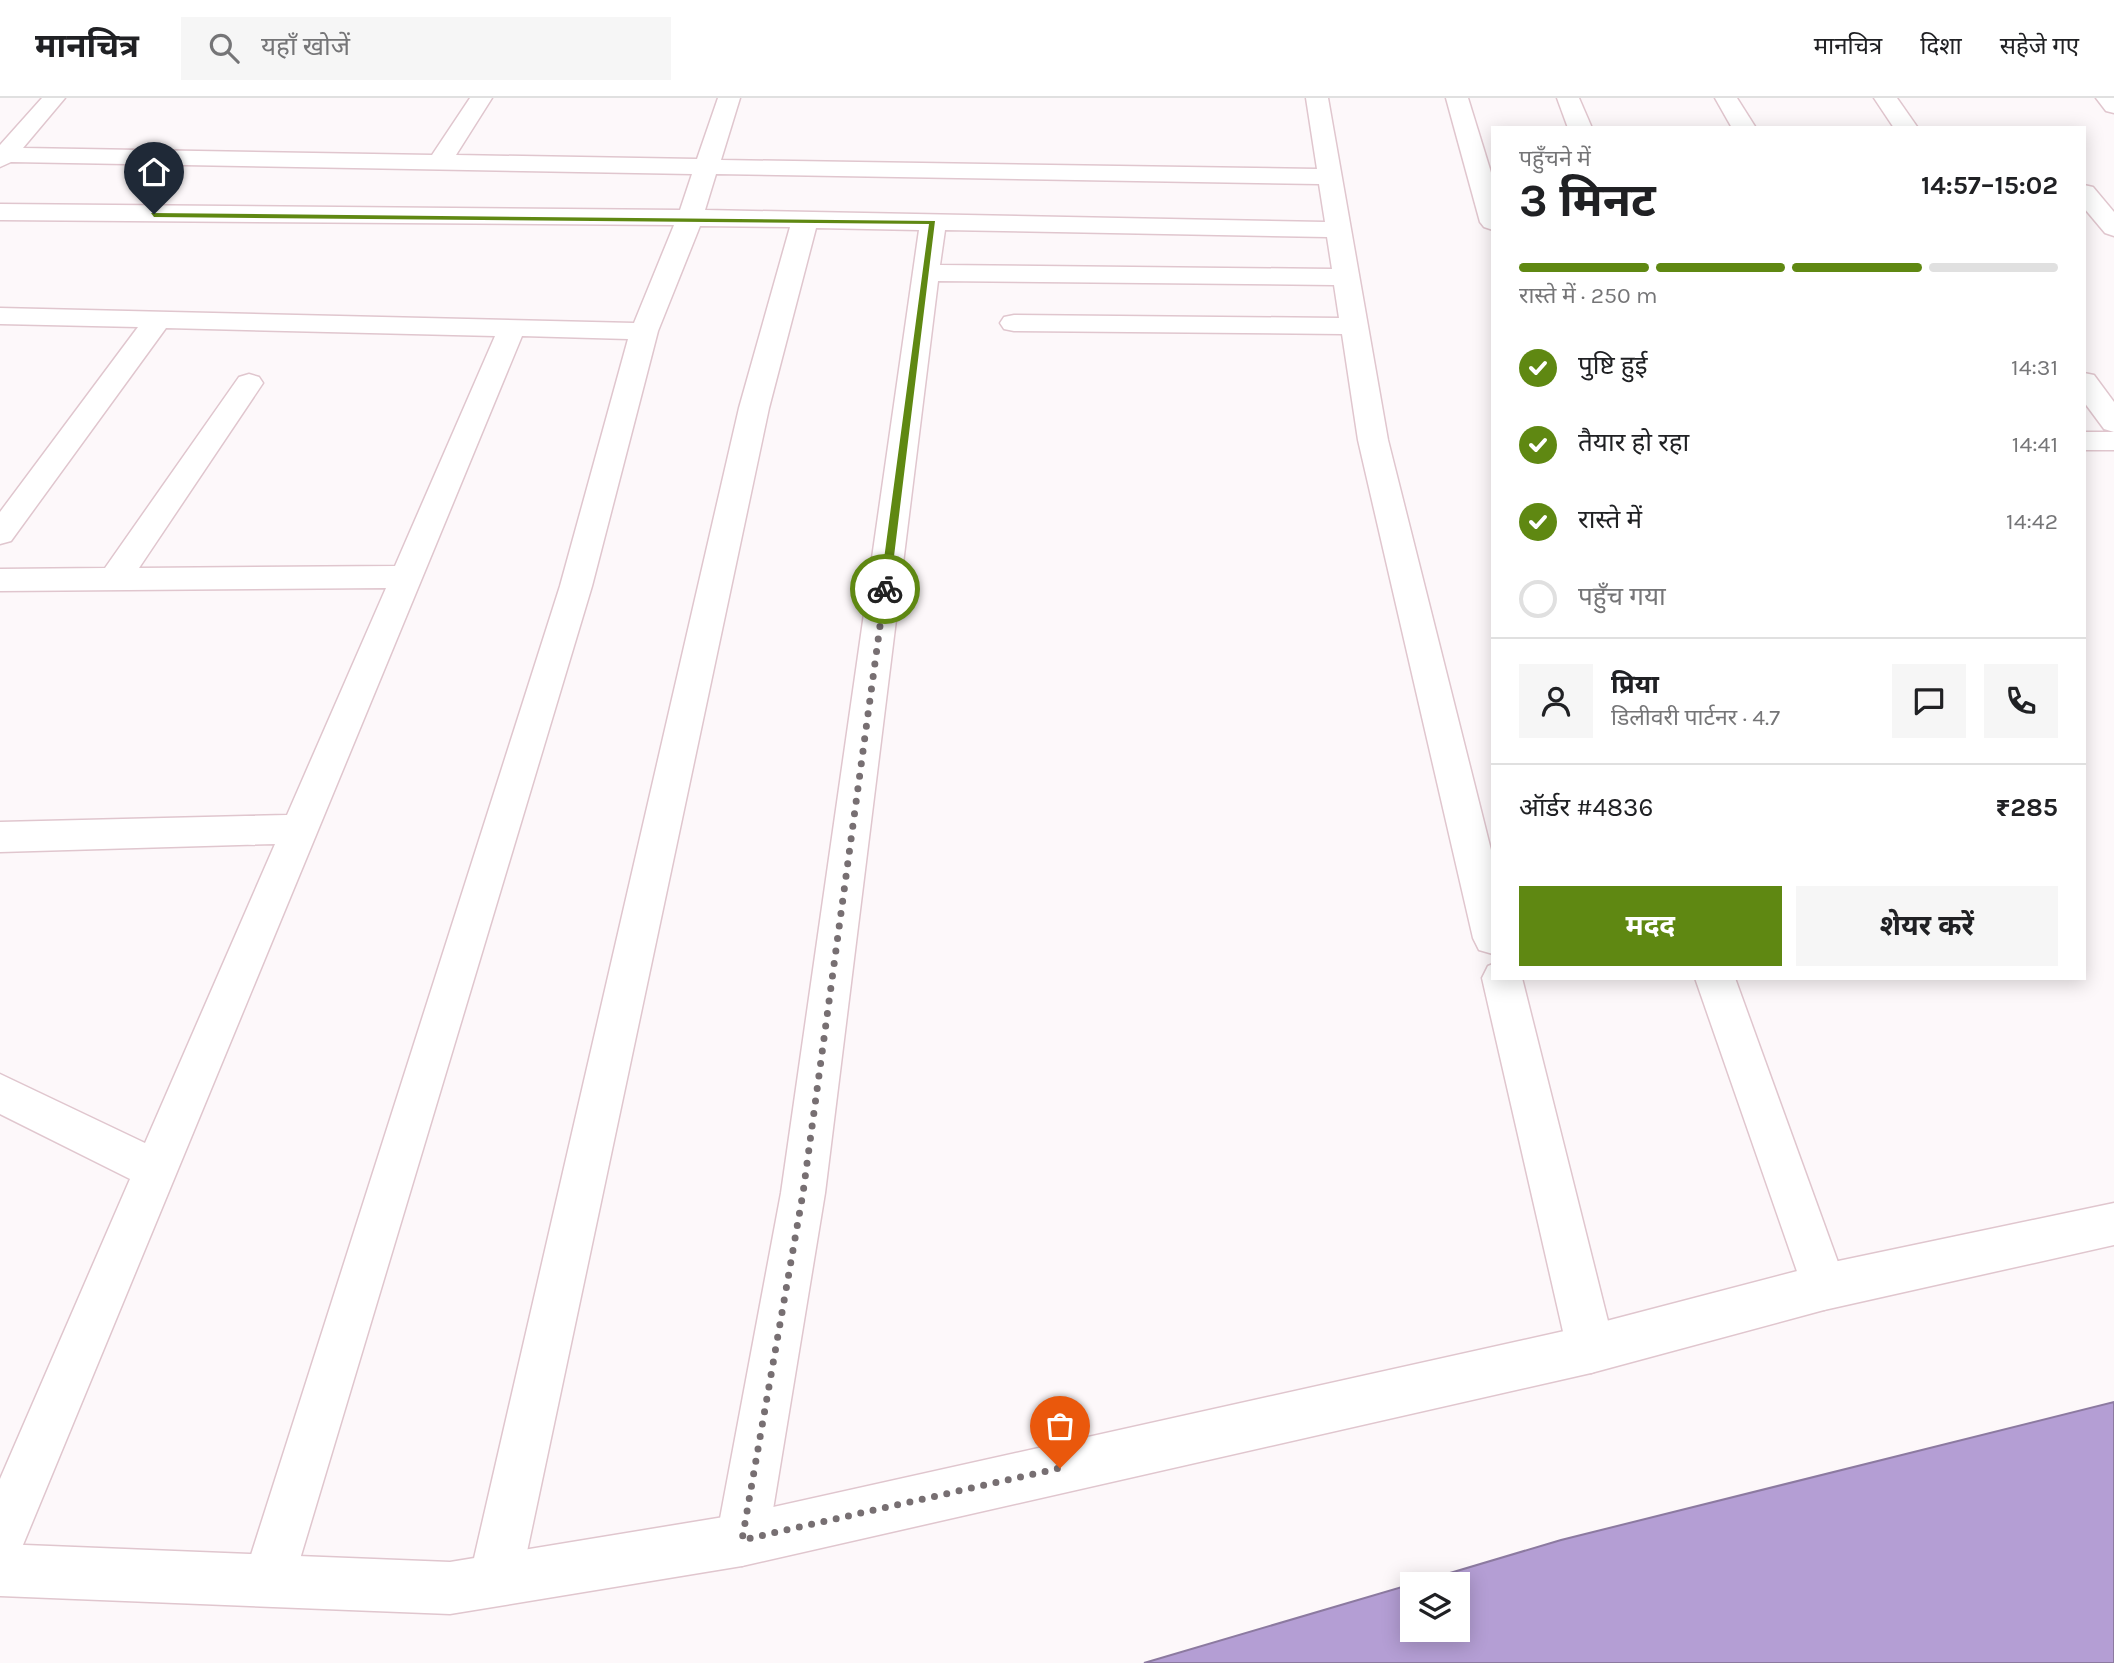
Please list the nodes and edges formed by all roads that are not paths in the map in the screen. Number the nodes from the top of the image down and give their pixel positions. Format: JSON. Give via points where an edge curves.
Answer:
{"nodes":[{"id":1,"x":54,"y":98,"type":"edge"},
{"id":2,"x":481,"y":98,"type":"edge"},
{"id":3,"x":729,"y":98,"type":"edge"},
{"id":4,"x":1317,"y":98,"type":"edge"},
{"id":5,"x":1457,"y":98,"type":"edge"},
{"id":6,"x":1568,"y":98,"type":"edge"},
{"id":7,"x":1726,"y":98,"type":"edge"},
{"id":8,"x":1885,"y":98,"type":"edge"},
{"id":9,"x":2107,"y":98,"type":"edge"},
{"id":10,"x":2114,"y":106,"type":"edge"},
{"id":11,"x":1579,"y":126,"type":"edge"},
{"id":12,"x":1743,"y":126,"type":"edge"},
{"id":13,"x":1905,"y":126,"type":"edge"},
{"id":14,"x":2,"y":157,"type":"edge"},
{"id":15,"x":438,"y":164,"type":"junction"},
{"id":16,"x":705,"y":169,"type":"junction"},
{"id":17,"x":1330,"y":177,"type":"junction"},
{"id":18,"x":2114,"y":190,"type":"edge"},
{"id":19,"x":2086,"y":191,"type":"edge"},
{"id":20,"x":2086,"y":193,"type":"edge"},
{"id":21,"x":0,"y":212,"type":"edge"},
{"id":22,"x":1491,"y":215,"type":"edge"},
{"id":23,"x":690,"y":218,"type":"junction"},
{"id":24,"x":805,"y":220,"type":"junction"},
{"id":25,"x":933,"y":222,"type":"junction"},
{"id":26,"x":2114,"y":228,"type":"edge"},
{"id":27,"x":1339,"y":230,"type":"junction"},
{"id":28,"x":926,"y":273,"type":"junction"},
{"id":29,"x":1347,"y":277,"type":"junction"},
{"id":30,"x":11,"y":316,"type":"edge"},
{"id":31,"x":158,"y":320,"type":"junction"},
{"id":32,"x":1014,"y":323,"type":"dead end"},
{"id":33,"x":1354,"y":326,"type":"junction"},
{"id":34,"x":512,"y":328,"type":"junction"},
{"id":35,"x":643,"y":331,"type":"junction"},
{"id":36,"x":0,"y":343,"type":"edge"},
{"id":37,"x":250,"y":383,"type":"dead end"},
{"id":38,"x":2086,"y":384,"type":"edge"},
{"id":39,"x":2114,"y":423,"type":"edge"},
{"id":40,"x":2086,"y":441,"type":"edge"},
{"id":41,"x":2114,"y":441,"type":"edge"},
{"id":42,"x":0,"y":534,"type":"edge"},
{"id":43,"x":407,"y":577,"type":"junction"},
{"id":44,"x":0,"y":580,"type":"edge"},
{"id":45,"x":114,"y":580,"type":"junction"},
{"id":46,"x":300,"y":830,"type":"junction"},
{"id":47,"x":0,"y":837,"type":"edge"},
{"id":48,"x":1491,"y":930,"type":"edge"},
{"id":49,"x":1503,"y":980,"type":"edge"},
{"id":50,"x":1716,"y":980,"type":"edge"},
{"id":51,"x":0,"y":1093,"type":"edge"},
{"id":52,"x":156,"y":1170,"type":"junction"},
{"id":53,"x":2114,"y":1224,"type":"edge"},
{"id":54,"x":1824,"y":1287,"type":"junction"},
{"id":55,"x":1591,"y":1349,"type":"junction"},
{"id":56,"x":0,"y":1539,"type":"edge"},
{"id":57,"x":742,"y":1540,"type":"junction"},
{"id":58,"x":0,"y":1570,"type":"edge"},
{"id":59,"x":269,"y":1580,"type":"junction"},
{"id":60,"x":495,"y":1580,"type":"junction"}],
"edges":[{"from":1,"to":14,"type":"street"},
{"from":2,"to":15,"type":"street"},
{"from":3,"to":16,"type":"street"},
{"from":4,"to":17,"type":"street"},
{"from":5,"to":22,"type":"street"},
{"from":6,"to":11,"type":"street"},
{"from":7,"to":12,"type":"street"},
{"from":8,"to":13,"type":"street"},
{"from":9,"to":10,"type":"street"},
{"from":14,"to":15,"type":"street"},
{"from":15,"to":16,"type":"street"},
{"from":16,"to":17,"type":"street"},
{"from":16,"to":23,"type":"street"},
{"from":17,"to":27,"type":"street"},
{"from":18,"to":19,"type":"street"},
{"from":20,"to":26,"type":"street"},
{"from":21,"to":23,"type":"street"},
{"from":23,"to":24,"type":"street"},
{"from":23,"to":35,"type":"street"},
{"from":24,"to":25,"type":"street"},
{"from":24,"to":60,"type":"street","via":[[754,408]]},
{"from":25,"to":27,"type":"street"},
{"from":25,"to":28,"type":"street"},
{"from":27,"to":29,"type":"street"},
{"from":28,"to":29,"type":"street"},
{"from":28,"to":57,"type":"street","via":[[803,1193]]},
{"from":29,"to":33,"type":"street"},
{"from":30,"to":31,"type":"street"},
{"from":30,"to":36,"type":"street"},
{"from":31,"to":34,"type":"street"},
{"from":31,"to":42,"type":"street"},
{"from":32,"to":33,"type":"street"},
{"from":33,"to":48,"type":"street","via":[[1373,440]]},
{"from":34,"to":35,"type":"street"},
{"from":34,"to":43,"type":"street"},
{"from":35,"to":59,"type":"street","via":[[576,586]]},
{"from":37,"to":45,"type":"street"},
{"from":38,"to":39,"type":"street"},
{"from":40,"to":41,"type":"street"},
{"from":43,"to":45,"type":"street"},
{"from":43,"to":46,"type":"street"},
{"from":44,"to":45,"type":"street"},
{"from":46,"to":47,"type":"street"},
{"from":46,"to":52,"type":"street"},
{"from":49,"to":55,"type":"street"},
{"from":50,"to":54,"type":"street"},
{"from":51,"to":52,"type":"street"},
{"from":52,"to":56,"type":"street"},
{"from":53,"to":54,"type":"street"},
{"from":54,"to":55,"type":"street"},
{"from":55,"to":57,"type":"street"},
{"from":57,"to":60,"type":"street"},
{"from":58,"to":59,"type":"street"},
{"from":59,"to":60,"type":"street","via":[[450,1588]]}]}
